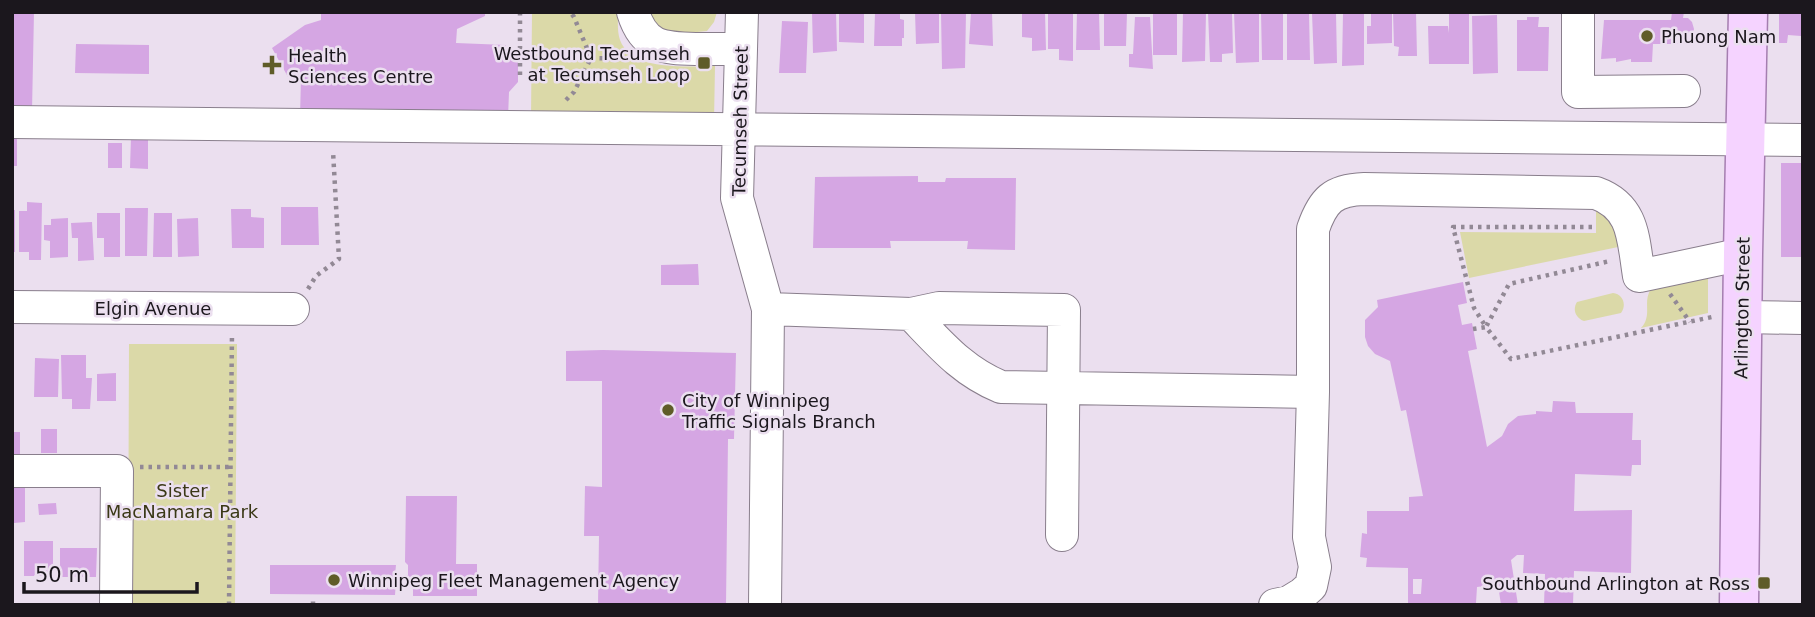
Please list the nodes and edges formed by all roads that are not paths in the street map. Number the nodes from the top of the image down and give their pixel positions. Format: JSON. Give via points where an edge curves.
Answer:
{"nodes":[{"id":1,"x":633,"y":12,"type":"edge"},
{"id":2,"x":742,"y":12,"type":"edge"},
{"id":3,"x":1578,"y":12,"type":"edge"},
{"id":4,"x":1748,"y":12,"type":"edge"},
{"id":5,"x":741,"y":49,"type":"junction"},
{"id":6,"x":1684,"y":92,"type":"dead end"},
{"id":7,"x":12,"y":122,"type":"edge"},
{"id":8,"x":740,"y":130,"type":"junction"},
{"id":9,"x":1746,"y":139,"type":"junction"},
{"id":10,"x":1803,"y":140,"type":"edge"},
{"id":11,"x":1743,"y":254,"type":"junction"},
{"id":12,"x":12,"y":307,"type":"edge"},
{"id":13,"x":293,"y":309,"type":"road end"},
{"id":14,"x":768,"y":310,"type":"junction"},
{"id":15,"x":911,"y":314,"type":"junction"},
{"id":16,"x":1727,"y":317,"type":"junction"},
{"id":17,"x":1803,"y":318,"type":"edge"},
{"id":18,"x":1063,"y":389,"type":"junction"},
{"id":19,"x":1313,"y":392,"type":"junction"},
{"id":20,"x":12,"y":471,"type":"edge"},
{"id":21,"x":1062,"y":535,"type":"dead end"},
{"id":22,"x":116,"y":605,"type":"edge"},
{"id":23,"x":765,"y":605,"type":"edge"},
{"id":24,"x":1275,"y":605,"type":"edge"},
{"id":25,"x":1739,"y":605,"type":"edge"}],
"edges":[{"from":1,"to":5,"type":"street","via":[[637,27],[664,48]]},
{"from":2,"to":5,"type":"street","name":"Tecumseh Street"},
{"from":3,"to":6,"type":"street","via":[[1578,92]]},
{"from":4,"to":9,"type":"main road","name":"Arlington Street"},
{"from":5,"to":8,"type":"street","name":"Tecumseh Street"},
{"from":7,"to":8,"type":"street"},
{"from":8,"to":9,"type":"street"},
{"from":8,"to":14,"type":"street","name":"Tecumseh Street","via":[[737,198]]},
{"from":9,"to":10,"type":"street"},
{"from":9,"to":11,"type":"main road","name":"Arlington Street"},
{"from":11,"to":16,"type":"main road","name":"Arlington Street"},
{"from":11,"to":19,"type":"street","via":[[1639,276],[1629,222],[1610,198],[1596,193],[1345,190],[1327,201],[1313,229]]},
{"from":12,"to":13,"type":"street","name":"Elgin Avenue"},
{"from":14,"to":15,"type":"street"},
{"from":14,"to":23,"type":"street","name":"Tecumseh Street"},
{"from":15,"to":18,"type":"street","via":[[979,378],[1001,387]]},
{"from":15,"to":18,"type":"street","via":[[939,308],[1064,310]]},
{"from":16,"to":17,"type":"street"},
{"from":16,"to":25,"type":"main road","name":"Arlington Street"},
{"from":18,"to":19,"type":"street"},
{"from":18,"to":21,"type":"street"},
{"from":19,"to":24,"type":"street","via":[[1309,537],[1315,567],[1311,586],[1289,602]]},
{"from":20,"to":22,"type":"street","via":[[117,471]]}]}
